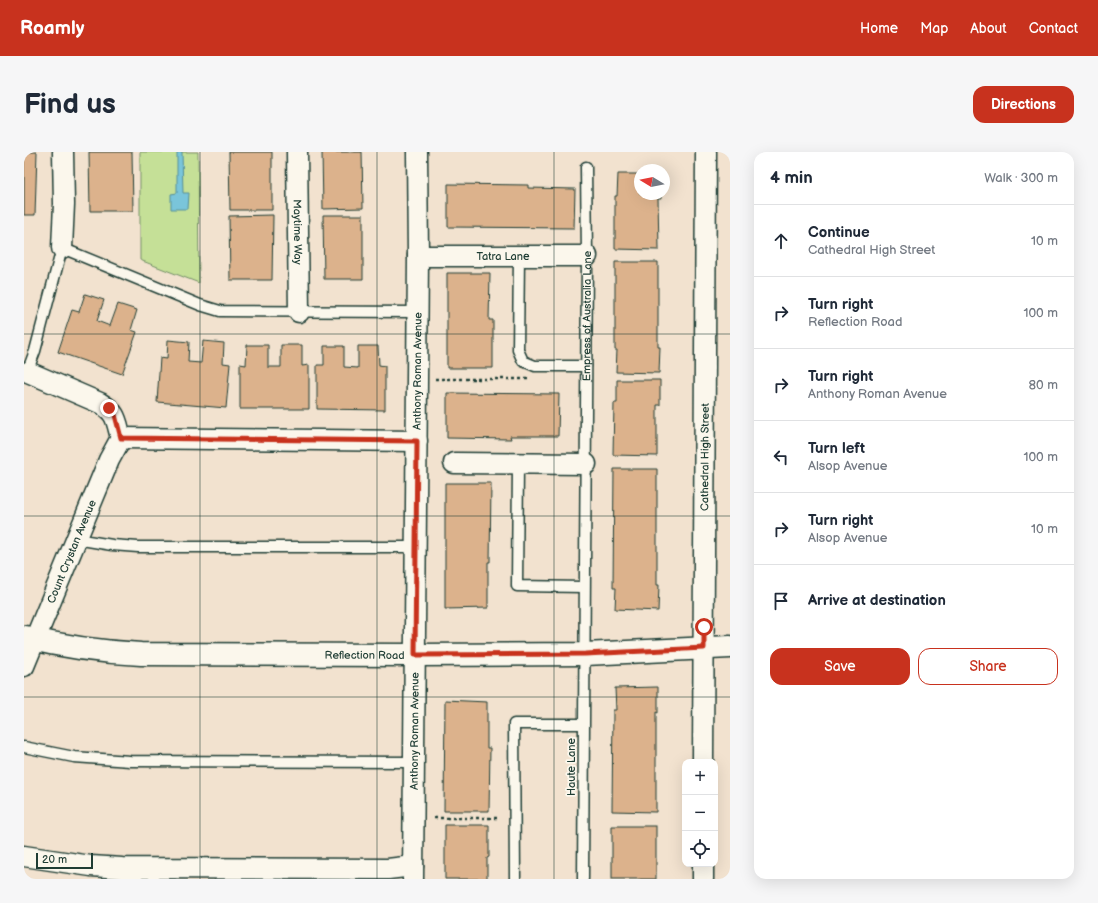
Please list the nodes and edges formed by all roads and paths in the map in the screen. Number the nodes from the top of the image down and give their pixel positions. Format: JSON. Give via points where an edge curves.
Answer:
{"nodes":[{"id":1,"x":64,"y":152,"type":"edge"},
{"id":2,"x":297,"y":152,"type":"edge"},
{"id":3,"x":417,"y":152,"type":"edge"},
{"id":4,"x":706,"y":152,"type":"edge"},
{"id":5,"x":586,"y":167,"type":"dead end"},
{"id":6,"x":62,"y":248,"type":"junction"},
{"id":7,"x":418,"y":256,"type":"junction"},
{"id":8,"x":519,"y":256,"type":"junction"},
{"id":9,"x":587,"y":256,"type":"junction"},
{"id":10,"x":299,"y":312,"type":"junction"},
{"id":11,"x":418,"y":312,"type":"junction"},
{"id":12,"x":586,"y":366,"type":"junction"},
{"id":13,"x":26,"y":376,"type":"edge"},
{"id":14,"x":435,"y":379,"type":"dead end"},
{"id":15,"x":534,"y":380,"type":"dead end"},
{"id":16,"x":121,"y":438,"type":"junction"},
{"id":17,"x":417,"y":441,"type":"junction"},
{"id":18,"x":454,"y":463,"type":"dead end"},
{"id":19,"x":518,"y":464,"type":"junction"},
{"id":20,"x":586,"y":464,"type":"junction"},
{"id":21,"x":76,"y":539,"type":"junction"},
{"id":22,"x":416,"y":547,"type":"junction"},
{"id":23,"x":584,"y":586,"type":"junction"},
{"id":24,"x":30,"y":638,"type":"edge"},
{"id":25,"x":730,"y":647,"type":"edge"},
{"id":26,"x":704,"y":648,"type":"junction"},
{"id":27,"x":585,"y":654,"type":"junction"},
{"id":28,"x":415,"y":655,"type":"junction"},
{"id":29,"x":24,"y":666,"type":"edge"},
{"id":30,"x":583,"y":724,"type":"junction"},
{"id":31,"x":24,"y":747,"type":"edge"},
{"id":32,"x":703,"y":759,"type":"edge"},
{"id":33,"x":415,"y":762,"type":"junction"},
{"id":34,"x":434,"y":818,"type":"dead end"},
{"id":35,"x":500,"y":818,"type":"dead end"},
{"id":36,"x":24,"y":856,"type":"edge"},
{"id":37,"x":703,"y":867,"type":"edge"},
{"id":38,"x":413,"y":872,"type":"edge"},
{"id":39,"x":515,"y":879,"type":"edge"},
{"id":40,"x":583,"y":879,"type":"edge"},
{"id":41,"x":703,"y":879,"type":"edge"}],
"edges":[{"from":1,"to":6,"type":"street"},
{"from":2,"to":10,"type":"street","name":"Maytime Way"},
{"from":3,"to":7,"type":"street","name":"Anthony Roman Avenue"},
{"from":4,"to":26,"type":"street","name":"Cathedral High Street"},
{"from":5,"to":9,"type":"lane","name":"Empress of Australia Lane"},
{"from":6,"to":10,"type":"lane","via":[[200,305],[220,310]]},
{"from":6,"to":13,"type":"lane","via":[[36,351]]},
{"from":7,"to":8,"type":"street","name":"Tatra Lane"},
{"from":7,"to":11,"type":"street","name":"Anthony Roman Avenue"},
{"from":8,"to":9,"type":"street","name":"Tatra Lane"},
{"from":8,"to":12,"type":"lane","via":[[518,350],[523,361],[535,366]]},
{"from":9,"to":12,"type":"lane","name":"Empress of Australia Lane"},
{"from":10,"to":11,"type":"lane"},
{"from":11,"to":17,"type":"street","name":"Anthony Roman Avenue"},
{"from":12,"to":20,"type":"lane","name":"Empress of Australia Lane"},
{"from":13,"to":16,"type":"street","via":[[109,408],[115,415]]},
{"from":14,"to":15,"type":"path"},
{"from":16,"to":17,"type":"street"},
{"from":16,"to":21,"type":"street","name":"Count Crystan Avenue","via":[[109,460]]},
{"from":17,"to":22,"type":"street","name":"Anthony Roman Avenue"},
{"from":18,"to":19,"type":"street"},
{"from":19,"to":20,"type":"street"},
{"from":19,"to":23,"type":"lane","via":[[517,586]]},
{"from":20,"to":23,"type":"lane","name":"Empress of Australia Lane"},
{"from":21,"to":22,"type":"lane","via":[[138,547]]},
{"from":21,"to":24,"type":"street","name":"Count Crystan Avenue"},
{"from":22,"to":28,"type":"street","name":"Anthony Roman Avenue"},
{"from":23,"to":27,"type":"lane","name":"Empress of Australia Lane"},
{"from":24,"to":28,"type":"street","name":"Reflection Road","via":[[73,648],[122,653]]},
{"from":24,"to":29,"type":"street","name":"Count Crystan Avenue"},
{"from":25,"to":26,"type":"street","name":"Reflection Road"},
{"from":26,"to":27,"type":"street","name":"Reflection Road"},
{"from":26,"to":32,"type":"street","name":"Cathedral High Street"},
{"from":27,"to":28,"type":"street","name":"Reflection Road"},
{"from":27,"to":30,"type":"lane","name":"Haute Lane"},
{"from":28,"to":33,"type":"street","name":"Anthony Roman Avenue"},
{"from":30,"to":39,"type":"lane","via":[[514,724]]},
{"from":30,"to":40,"type":"lane","name":"Haute Lane"},
{"from":31,"to":33,"type":"lane","via":[[74,756],[130,761]]},
{"from":33,"to":38,"type":"street","name":"Anthony Roman Avenue"},
{"from":34,"to":35,"type":"path"},
{"from":36,"to":38,"type":"street","via":[[122,868],[388,869]]},
{"from":37,"to":41,"type":"street"}]}
